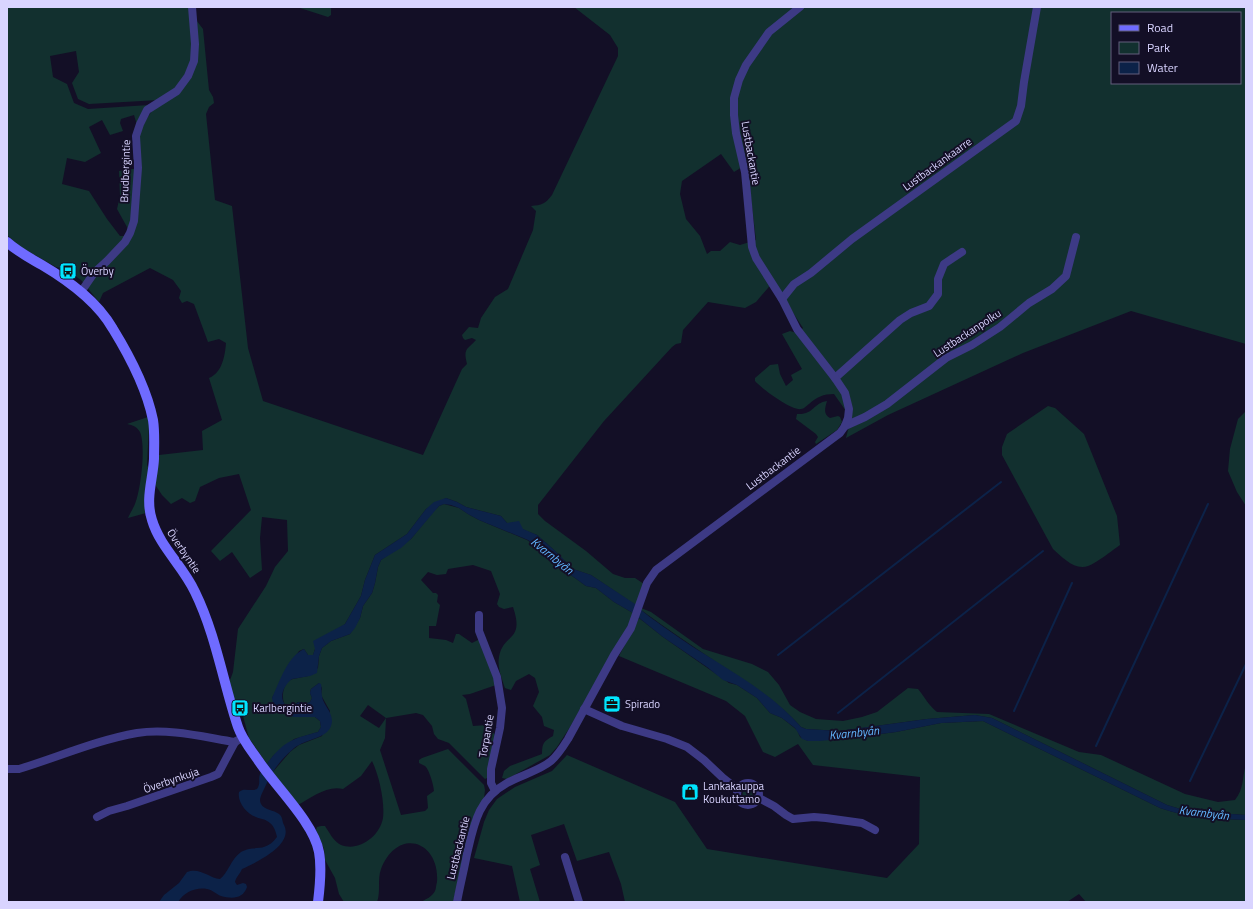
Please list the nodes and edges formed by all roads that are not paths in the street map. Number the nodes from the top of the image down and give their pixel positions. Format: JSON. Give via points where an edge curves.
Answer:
{"nodes":[{"id":1,"x":192,"y":7,"type":"edge"},
{"id":2,"x":800,"y":7,"type":"edge"},
{"id":3,"x":1037,"y":7,"type":"edge"},
{"id":4,"x":1076,"y":237,"type":"dead end"},
{"id":5,"x":7,"y":242,"type":"edge"},
{"id":6,"x":962,"y":252,"type":"dead end"},
{"id":7,"x":81,"y":292,"type":"junction"},
{"id":8,"x":782,"y":299,"type":"junction"},
{"id":9,"x":835,"y":378,"type":"junction"},
{"id":10,"x":845,"y":426,"type":"junction"},
{"id":11,"x":479,"y":615,"type":"dead end"},
{"id":12,"x":584,"y":709,"type":"junction"},
{"id":13,"x":239,"y":739,"type":"junction"},
{"id":14,"x":7,"y":769,"type":"edge"},
{"id":15,"x":737,"y":788,"type":"junction"},
{"id":16,"x":495,"y":791,"type":"junction"},
{"id":17,"x":759,"y":798,"type":"junction"},
{"id":18,"x":97,"y":817,"type":"dead end"},
{"id":19,"x":875,"y":830,"type":"dead end"},
{"id":20,"x":565,"y":857,"type":"dead end"},
{"id":21,"x":318,"y":902,"type":"edge"},
{"id":22,"x":456,"y":902,"type":"edge"},
{"id":23,"x":579,"y":902,"type":"edge"}],
"edges":[{"from":1,"to":7,"type":"street","name":"Brudbergintie","via":[[195,50],[188,76],[177,90],[147,110],[136,136],[138,168],[134,221],[130,233],[107,262],[94,273]]},
{"from":2,"to":8,"type":"street","name":"Lustbackantie","via":[[769,32],[744,70],[734,98],[736,133],[745,172],[752,247],[756,258]]},
{"from":3,"to":8,"type":"street","name":"Lustbackankaarre","via":[[1021,106],[1016,121],[852,239],[794,284]]},
{"from":4,"to":10,"type":"street","name":"Lustbackanpolku","via":[[1066,276],[1052,289],[1028,304],[1000,327],[946,358],[886,404]]},
{"from":5,"to":7,"type":"street","name":"Överbyntie"},
{"from":6,"to":9,"type":"street","via":[[944,264],[938,280],[938,294],[929,306],[900,320]]},
{"from":7,"to":13,"type":"street","name":"Överbyntie","via":[[97,306],[112,326],[147,400],[154,430],[154,464],[149,505],[152,520],[162,542],[185,573],[202,606],[216,646]]},
{"from":8,"to":9,"type":"street","name":"Lustbackantie","via":[[796,329]]},
{"from":9,"to":10,"type":"street","name":"Lustbackantie","via":[[845,393],[849,409]]},
{"from":10,"to":12,"type":"street","name":"Lustbackantie","via":[[840,433],[656,570],[647,583],[635,619]]},
{"from":11,"to":16,"type":"street","name":"Torpantie","via":[[479,631],[497,677],[502,708],[491,769],[491,784]]},
{"from":12,"to":15,"type":"street","via":[[622,726],[687,747]]},
{"from":12,"to":16,"type":"street","name":"Lustbackantie","via":[[568,740],[551,761]]},
{"from":13,"to":14,"type":"street","via":[[178,733],[137,733],[94,744],[19,769]]},
{"from":13,"to":18,"type":"street","name":"Överbynkuja","via":[[218,774]]},
{"from":13,"to":21,"type":"street","name":"Överbyntie","via":[[273,780],[316,840],[321,864]]},
{"from":15,"to":17,"type":"street","via":[[743,783],[750,783],[757,787]]},
{"from":15,"to":17,"type":"street","via":[[736,796],[743,805],[754,804]]},
{"from":16,"to":22,"type":"street","name":"Lustbackantie","via":[[483,804],[474,825]]},
{"from":17,"to":19,"type":"street","via":[[793,819],[826,818],[862,824]]},
{"from":20,"to":23,"type":"street"}]}
